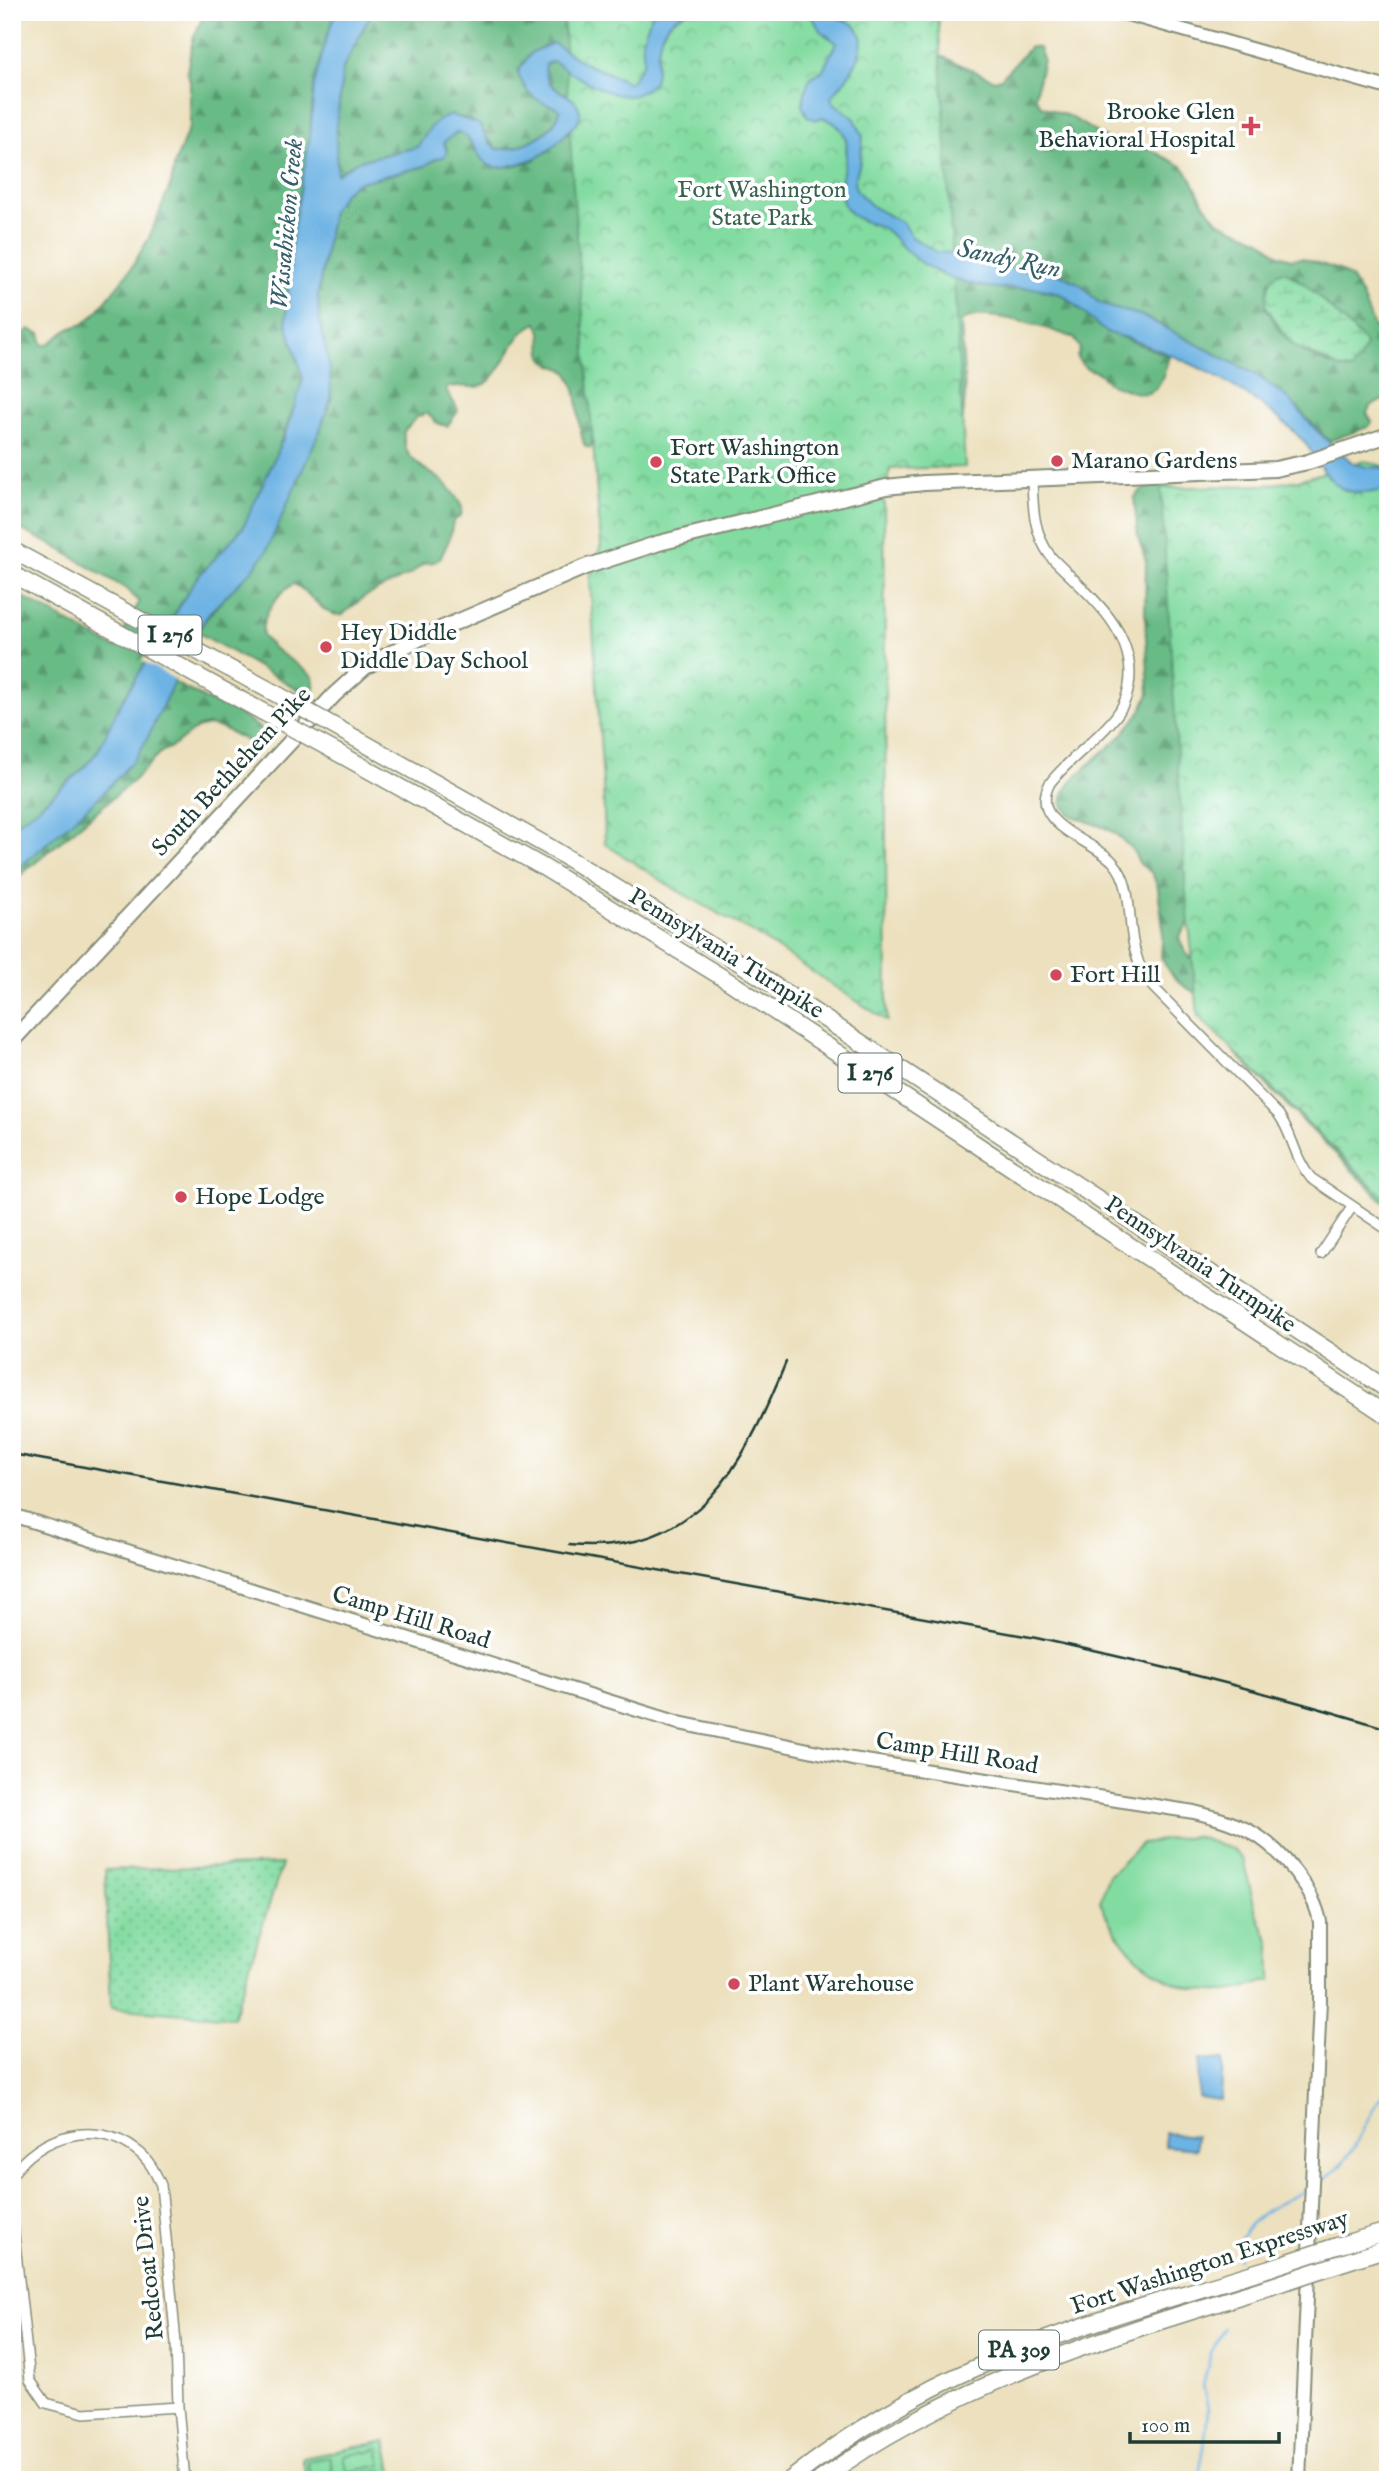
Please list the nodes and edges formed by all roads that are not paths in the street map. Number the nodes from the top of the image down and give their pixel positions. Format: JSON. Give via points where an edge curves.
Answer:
{"nodes":[{"id":1,"x":1120,"y":12,"type":"edge"},
{"id":2,"x":1388,"y":88,"type":"edge"},
{"id":3,"x":1388,"y":435,"type":"edge"},
{"id":4,"x":1032,"y":479,"type":"junction"},
{"id":5,"x":12,"y":550,"type":"edge"},
{"id":6,"x":12,"y":574,"type":"edge"},
{"id":7,"x":12,"y":1041,"type":"edge"},
{"id":8,"x":1352,"y":1207,"type":"junction"},
{"id":9,"x":1388,"y":1230,"type":"edge"},
{"id":10,"x":1321,"y":1254,"type":"dead end"},
{"id":11,"x":1388,"y":1390,"type":"edge"},
{"id":12,"x":1388,"y":1416,"type":"edge"},
{"id":13,"x":12,"y":1516,"type":"edge"},
{"id":14,"x":12,"y":2175,"type":"edge"},
{"id":15,"x":12,"y":2216,"type":"edge"},
{"id":16,"x":1388,"y":2231,"type":"edge"},
{"id":17,"x":1388,"y":2248,"type":"edge"},
{"id":18,"x":178,"y":2407,"type":"junction"},
{"id":19,"x":185,"y":2480,"type":"edge"},
{"id":20,"x":790,"y":2480,"type":"edge"},
{"id":21,"x":820,"y":2480,"type":"edge"},
{"id":22,"x":1298,"y":2480,"type":"edge"}],
"edges":[{"from":1,"to":2,"type":"street"},
{"from":3,"to":4,"type":"main road","name":"South Bethlehem Pike","via":[[1275,468]]},
{"from":4,"to":7,"type":"main road","name":"South Bethlehem Pike","via":[[886,487],[659,543],[585,567],[445,626],[365,667]]},
{"from":4,"to":8,"type":"street","via":[[1034,516],[1042,545],[1113,622],[1129,665],[1124,705],[1050,783],[1045,801],[1048,812],[1117,867],[1127,897],[1135,952],[1149,981],[1279,1115],[1307,1174]]},
{"from":5,"to":11,"type":"highway","name":"Pennsylvania Turnpike","number":"I 276","bridge":true,"via":[[551,848],[743,965]]},
{"from":6,"to":12,"type":"highway","name":"Pennsylvania Turnpike","number":"I 276","bridge":true,"via":[[543,867],[712,970]]},
{"from":8,"to":9,"type":"street"},
{"from":8,"to":10,"type":"street"},
{"from":13,"to":22,"type":"street","name":"Camp Hill Road","via":[[679,1723],[852,1759],[1194,1812],[1252,1833],[1275,1850],[1297,1873],[1318,1911],[1321,1974]]},
{"from":14,"to":18,"type":"street","name":"Redcoat Drive","via":[[25,2157],[41,2147],[84,2133],[114,2137],[150,2164],[161,2185]]},
{"from":15,"to":18,"type":"street","via":[[30,2380],[46,2403],[84,2413]]},
{"from":16,"to":20,"type":"highway","name":"Fort Washington Expressway","number":"PA 309","bridge":true,"via":[[1121,2314],[981,2365],[883,2416]]},
{"from":17,"to":21,"type":"highway","name":"Fort Washington Expressway","number":"PA 309","bridge":true,"via":[[1134,2329],[981,2386],[911,2421]]},
{"from":18,"to":19,"type":"street","name":"Redcoat Drive"}]}
